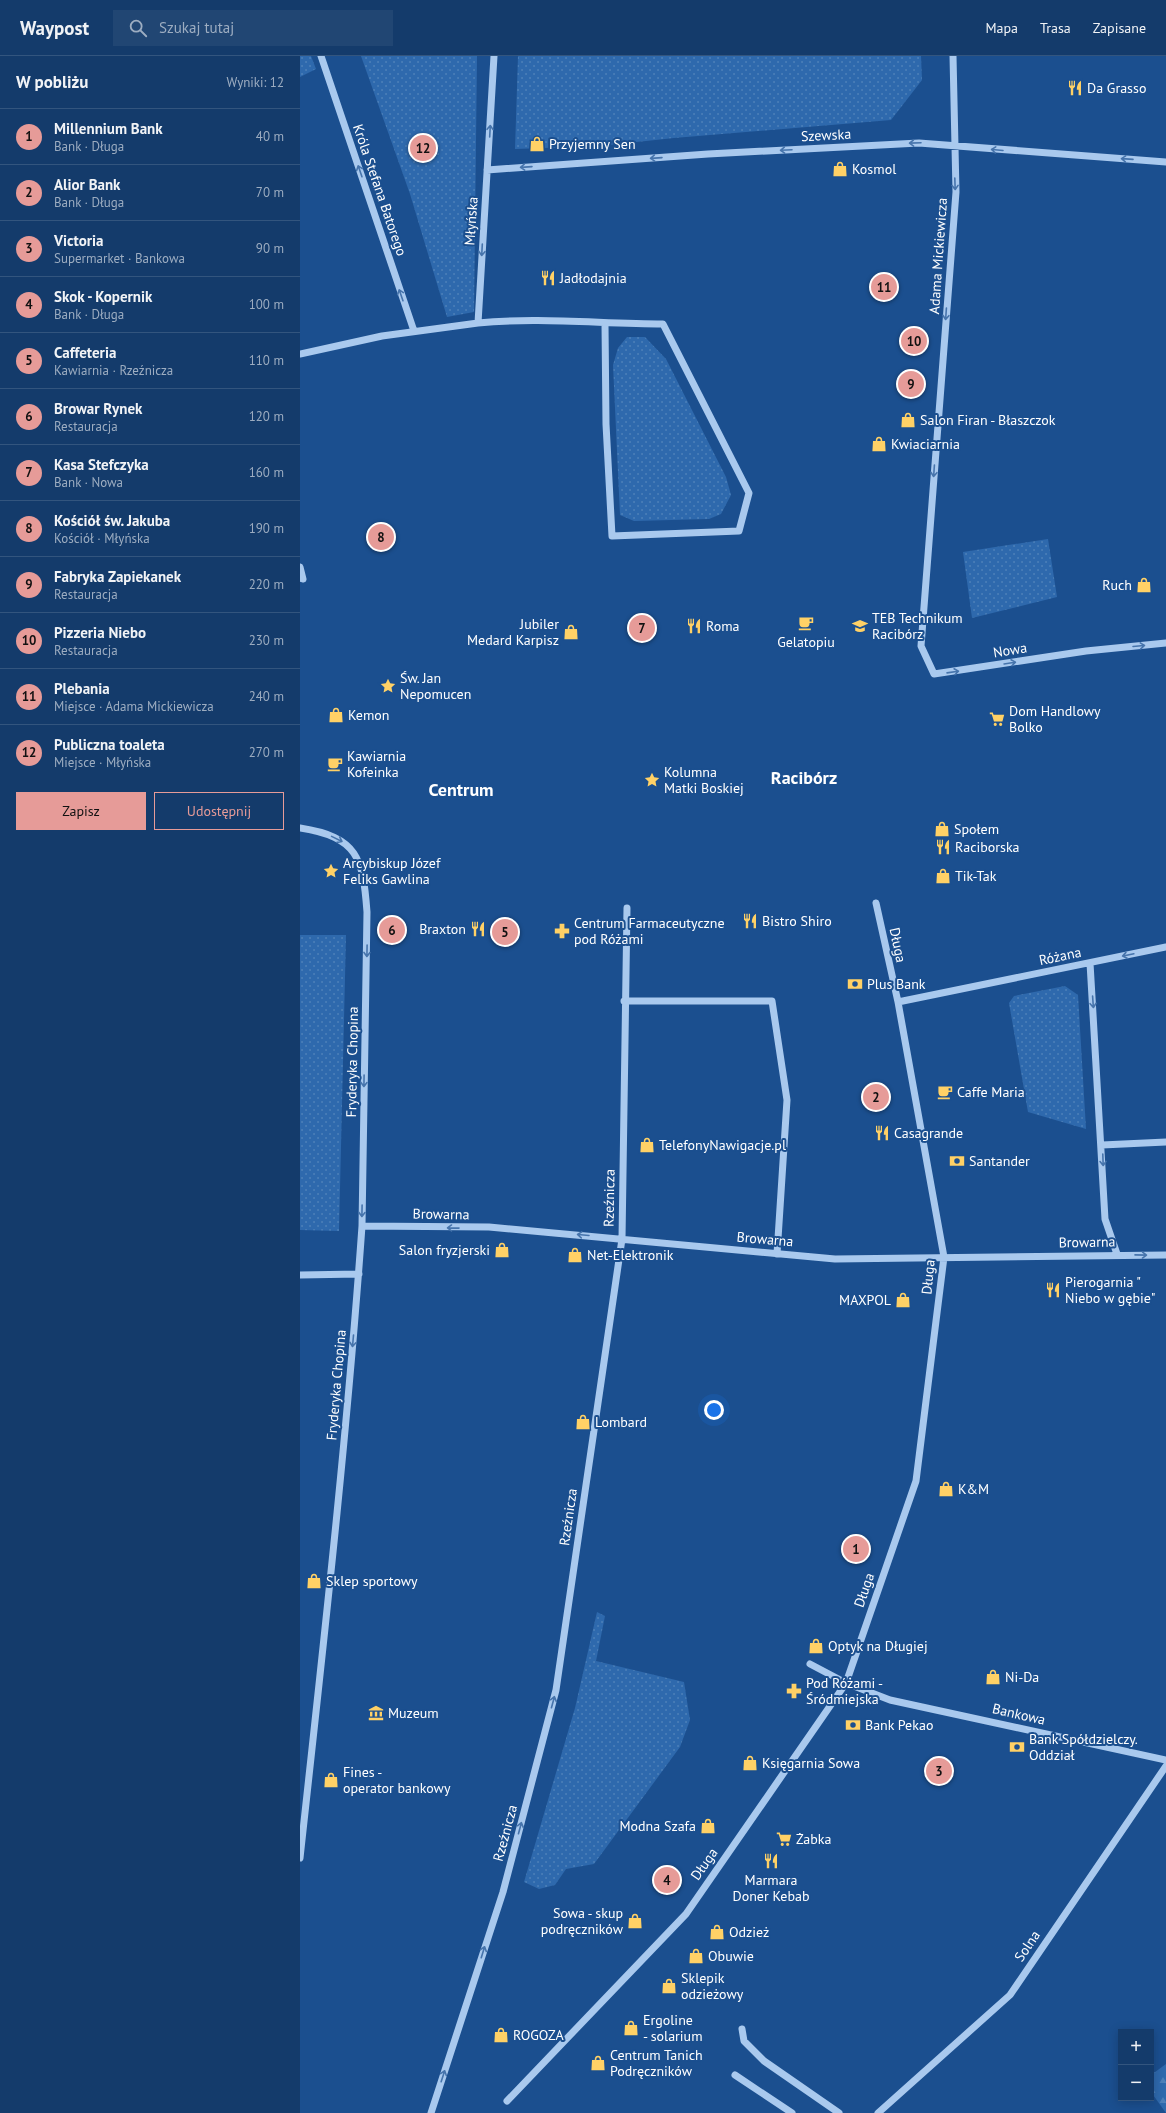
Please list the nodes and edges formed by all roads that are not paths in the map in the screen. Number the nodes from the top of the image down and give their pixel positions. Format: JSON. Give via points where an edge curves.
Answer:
{"nodes":[{"id":1,"x":321,"y":56,"type":"edge"},
{"id":2,"x":494,"y":56,"type":"edge"},
{"id":3,"x":953,"y":56,"type":"edge"},
{"id":4,"x":954,"y":145,"type":"junction"},
{"id":5,"x":1166,"y":162,"type":"edge"},
{"id":6,"x":487,"y":170,"type":"junction"},
{"id":7,"x":478,"y":323,"type":"junction"},
{"id":8,"x":604,"y":324,"type":"junction"},
{"id":9,"x":414,"y":332,"type":"junction"},
{"id":10,"x":300,"y":354,"type":"edge"},
{"id":11,"x":300,"y":567,"type":"edge"},
{"id":12,"x":300,"y":578,"type":"edge"},
{"id":13,"x":924,"y":600,"type":"joint"},
{"id":14,"x":1166,"y":643,"type":"edge"},
{"id":15,"x":300,"y":828,"type":"edge"},
{"id":16,"x":876,"y":903,"type":"dead end"},
{"id":17,"x":626,"y":908,"type":"dead end"},
{"id":18,"x":1166,"y":947,"type":"edge"},
{"id":19,"x":1090,"y":963,"type":"junction"},
{"id":20,"x":624,"y":1001,"type":"junction"},
{"id":21,"x":898,"y":1002,"type":"junction"},
{"id":22,"x":1166,"y":1142,"type":"edge"},
{"id":23,"x":1102,"y":1145,"type":"junction"},
{"id":24,"x":362,"y":1226,"type":"junction"},
{"id":25,"x":622,"y":1238,"type":"junction"},
{"id":26,"x":777,"y":1254,"type":"junction"},
{"id":27,"x":1117,"y":1254,"type":"junction"},
{"id":28,"x":1166,"y":1255,"type":"edge"},
{"id":29,"x":944,"y":1257,"type":"junction"},
{"id":30,"x":359,"y":1274,"type":"junction"},
{"id":31,"x":300,"y":1275,"type":"edge"},
{"id":32,"x":810,"y":1664,"type":"dead end"},
{"id":33,"x":846,"y":1683,"type":"junction"},
{"id":34,"x":1166,"y":1760,"type":"edge"},
{"id":35,"x":1166,"y":1766,"type":"edge"},
{"id":36,"x":300,"y":1858,"type":"edge"},
{"id":37,"x":742,"y":2029,"type":"dead end"},
{"id":38,"x":735,"y":2075,"type":"dead end"},
{"id":39,"x":507,"y":2101,"type":"dead end"},
{"id":40,"x":431,"y":2113,"type":"edge"},
{"id":41,"x":792,"y":2113,"type":"edge"},
{"id":42,"x":839,"y":2113,"type":"edge"},
{"id":43,"x":878,"y":2113,"type":"edge"}],
"edges":[{"from":9,"to":1,"type":"street","name":"Króla Stefana Batorego","one_way":true},
{"from":6,"to":2,"type":"street","name":"Młyńska","one_way":true},
{"from":3,"to":4,"type":"street","name":"Adama Mickiewicza"},
{"from":5,"to":4,"type":"street","name":"Szewska","one_way":true},
{"from":4,"to":6,"type":"street","name":"Szewska","one_way":true,"via":[[912,143]]},
{"from":4,"to":13,"type":"street","name":"Adama Mickiewicza","one_way":true,"via":[[956,192]]},
{"from":6,"to":7,"type":"street","name":"Młyńska","one_way":true},
{"from":7,"to":8,"type":"street","via":[[508,320]]},
{"from":7,"to":9,"type":"street"},
{"from":8,"to":8,"type":"street","via":[[612,536],[740,531],[749,494],[663,324]]},
{"from":9,"to":10,"type":"street"},
{"from":11,"to":12,"type":"street","via":[[303,578]]},
{"from":13,"to":14,"type":"street","name":"Nowa","one_way":true,"via":[[921,646],[934,674],[1086,651]]},
{"from":15,"to":24,"type":"street","name":"Fryderyka Chopina","one_way":true,"via":[[325,833],[347,844],[361,866],[367,912]]},
{"from":16,"to":21,"type":"street","name":"Długa"},
{"from":17,"to":20,"type":"street","name":"Rzeźnicza"},
{"from":18,"to":19,"type":"street","name":"Różana","one_way":true},
{"from":19,"to":21,"type":"street","name":"Różana"},
{"from":19,"to":23,"type":"street","one_way":true},
{"from":20,"to":25,"type":"street","name":"Rzeźnicza"},
{"from":20,"to":26,"type":"street","via":[[772,1001],[786,1100]]},
{"from":21,"to":29,"type":"street","name":"Długa"},
{"from":22,"to":23,"type":"street"},
{"from":23,"to":27,"type":"street","one_way":true,"via":[[1105,1219]]},
{"from":25,"to":24,"type":"street","name":"Browarna","one_way":true,"via":[[489,1227]]},
{"from":24,"to":30,"type":"street","name":"Fryderyka Chopina"},
{"from":25,"to":26,"type":"street","name":"Browarna"},
{"from":40,"to":25,"type":"street","name":"Rzeźnicza","one_way":true,"via":[[503,1892],[556,1690]]},
{"from":26,"to":29,"type":"street","name":"Browarna","via":[[875,1259]]},
{"from":27,"to":28,"type":"street","name":"Browarna","one_way":true},
{"from":27,"to":29,"type":"street","name":"Browarna"},
{"from":29,"to":33,"type":"street","name":"Długa","via":[[916,1481]]},
{"from":30,"to":31,"type":"street"},
{"from":30,"to":36,"type":"street","name":"Fryderyka Chopina","one_way":true,"via":[[338,1516]]},
{"from":32,"to":33,"type":"street","name":"Bankowa"},
{"from":33,"to":34,"type":"street","name":"Bankowa","via":[[890,1700]]},
{"from":33,"to":39,"type":"street","name":"Długa","via":[[686,1914]]},
{"from":35,"to":43,"type":"street","name":"Solna","via":[[1010,1995]]},
{"from":37,"to":42,"type":"street","via":[[744,2041],[764,2061]]},
{"from":38,"to":41,"type":"street"}]}
